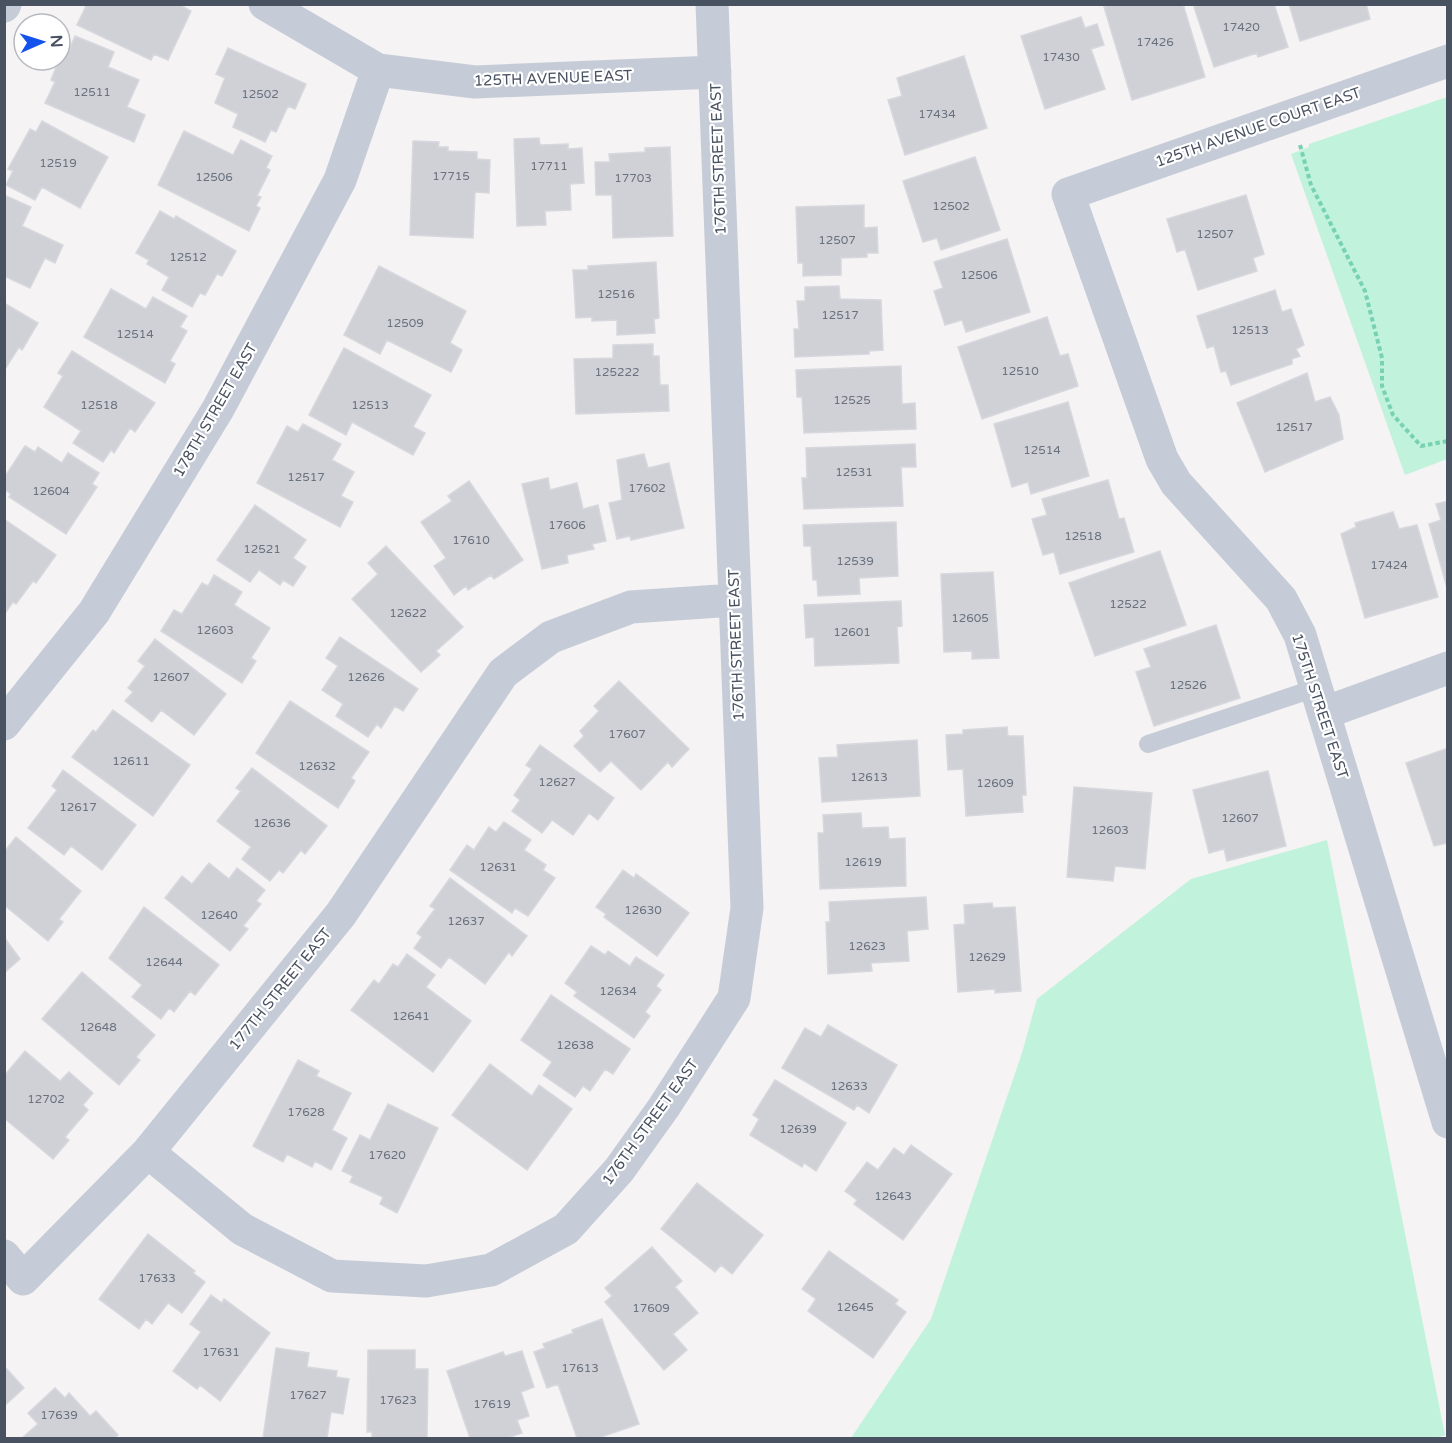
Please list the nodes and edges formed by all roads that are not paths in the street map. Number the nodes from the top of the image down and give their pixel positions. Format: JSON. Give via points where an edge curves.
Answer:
{"nodes":[{"id":1,"x":265,"y":4,"type":"edge"},
{"id":2,"x":712,"y":4,"type":"edge"},
{"id":3,"x":1448,"y":61,"type":"edge"},
{"id":4,"x":378,"y":70,"type":"junction"},
{"id":5,"x":715,"y":72,"type":"junction"},
{"id":6,"x":1068,"y":194,"type":"joint"},
{"id":7,"x":734,"y":600,"type":"junction"},
{"id":8,"x":1448,"y":668,"type":"edge"},
{"id":9,"x":1320,"y":701,"type":"junction"},
{"id":10,"x":4,"y":724,"type":"edge"},
{"id":11,"x":1148,"y":744,"type":"dead end"},
{"id":12,"x":1438,"y":1055,"type":"edge"},
{"id":13,"x":1448,"y":1122,"type":"edge"},
{"id":14,"x":148,"y":1152,"type":"junction"},
{"id":15,"x":14,"y":1268,"type":"edge"}],
"edges":[{"from":1,"to":4,"type":"street","name":"125TH AVENUE EAST"},
{"from":2,"to":5,"type":"street","name":"176TH STREET EAST"},
{"from":3,"to":6,"type":"street","name":"125TH AVENUE COURT EAST"},
{"from":4,"to":5,"type":"street","name":"125TH AVENUE EAST","via":[[475,82]]},
{"from":4,"to":10,"type":"street","name":"178TH STREET EAST","via":[[340,180],[218,410],[94,612]]},
{"from":5,"to":7,"type":"street","name":"176TH STREET EAST"},
{"from":6,"to":9,"type":"street","name":"175TH STREET EAST","via":[[1161,459],[1176,483],[1281,599],[1300,635]]},
{"from":7,"to":14,"type":"street","name":"177TH STREET EAST","via":[[631,607],[551,638],[503,673],[341,914]]},
{"from":7,"to":14,"type":"street","name":"176TH STREET EAST","via":[[747,908],[734,998],[681,1083],[625,1161],[566,1230],[491,1270],[426,1281],[332,1276],[242,1229]]},
{"from":8,"to":9,"type":"street"},
{"from":9,"to":11,"type":"lane"},
{"from":9,"to":12,"type":"street","name":"175TH STREET EAST"},
{"from":12,"to":13,"type":"street","name":"175TH STREET EAST"},
{"from":14,"to":15,"type":"street","name":"177TH STREET EAST"}]}
